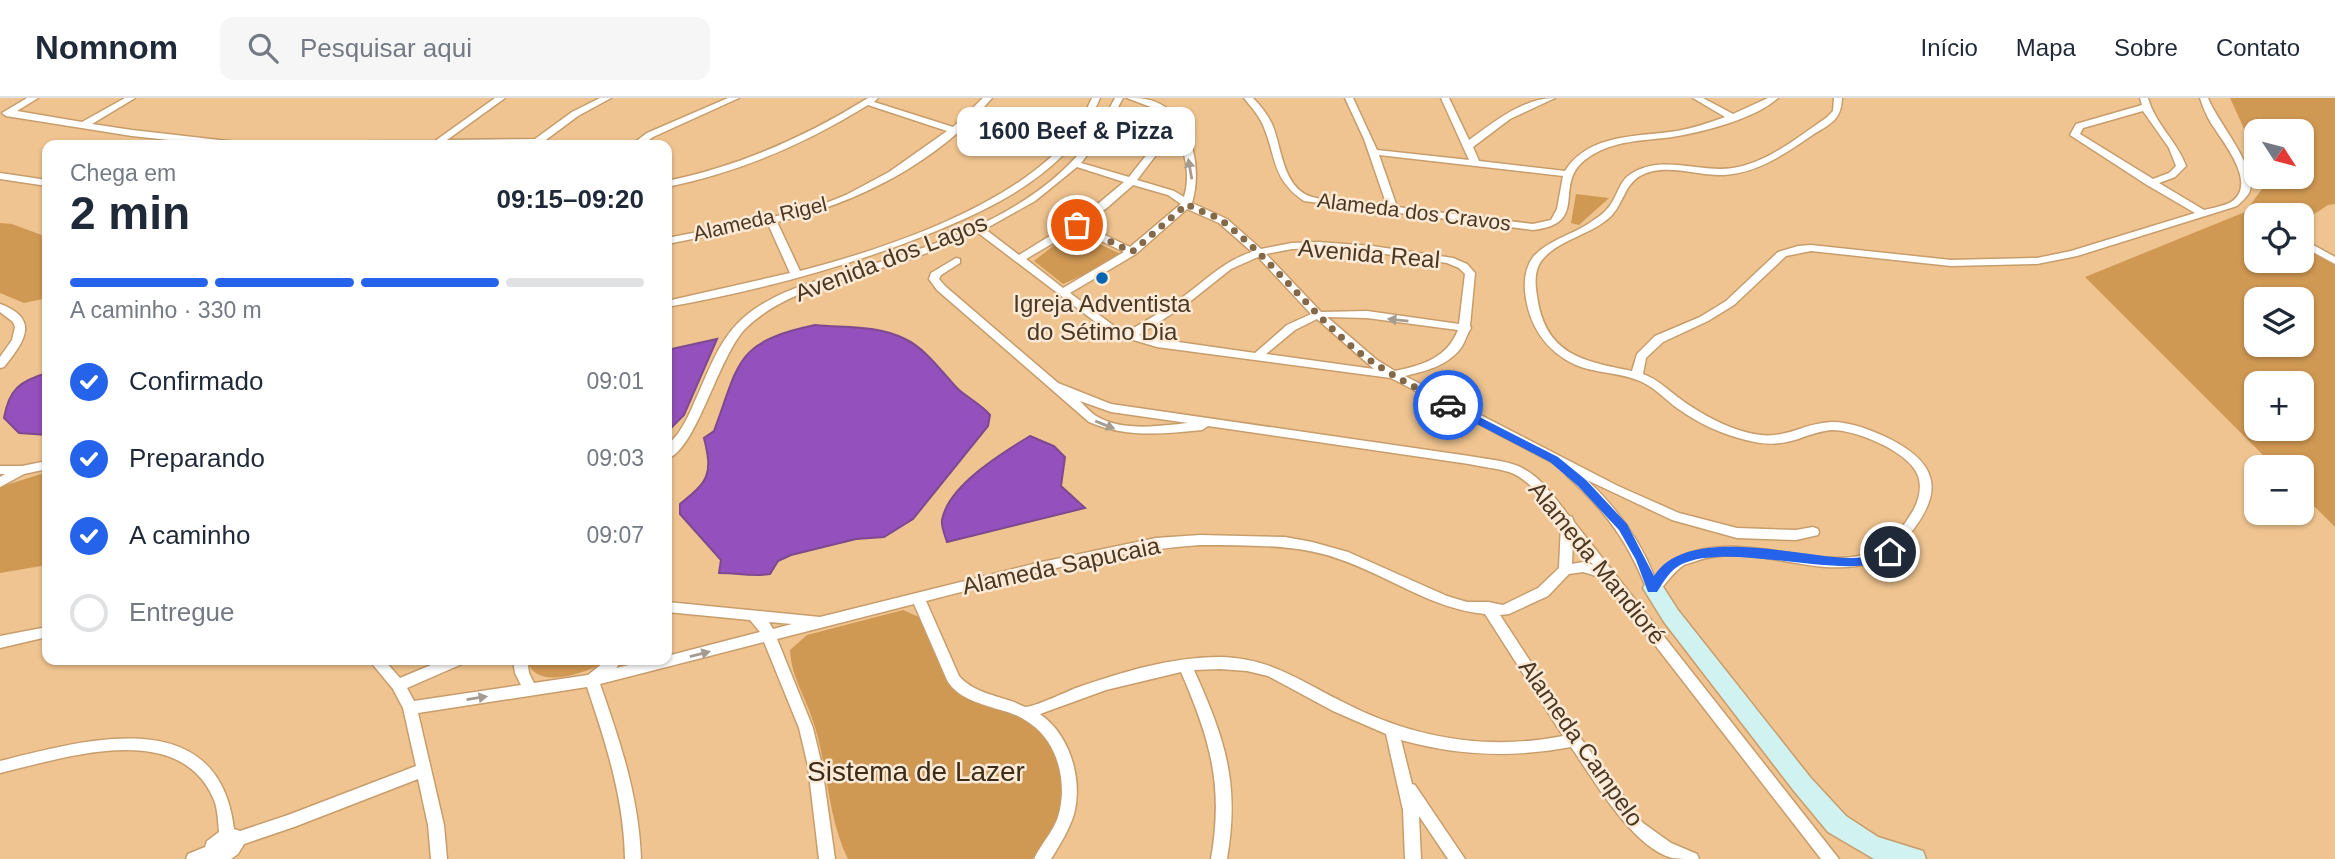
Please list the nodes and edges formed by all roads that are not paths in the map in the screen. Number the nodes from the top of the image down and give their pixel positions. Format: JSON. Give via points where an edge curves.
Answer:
{"nodes":[{"id":1,"x":34,"y":98,"type":"edge"},
{"id":2,"x":131,"y":98,"type":"edge"},
{"id":3,"x":501,"y":98,"type":"edge"},
{"id":4,"x":607,"y":98,"type":"edge"},
{"id":5,"x":735,"y":98,"type":"edge"},
{"id":6,"x":988,"y":98,"type":"edge"},
{"id":7,"x":1096,"y":98,"type":"edge"},
{"id":8,"x":1119,"y":98,"type":"edge"},
{"id":9,"x":1131,"y":98,"type":"edge"},
{"id":10,"x":1248,"y":98,"type":"edge"},
{"id":11,"x":1349,"y":98,"type":"edge"},
{"id":12,"x":1445,"y":98,"type":"edge"},
{"id":13,"x":1551,"y":98,"type":"edge"},
{"id":14,"x":1697,"y":98,"type":"edge"},
{"id":15,"x":1774,"y":98,"type":"edge"},
{"id":16,"x":1838,"y":98,"type":"edge"},
{"id":17,"x":2204,"y":98,"type":"edge"},
{"id":18,"x":871,"y":100,"type":"edge"},
{"id":19,"x":2145,"y":103,"type":"edge"},
{"id":20,"x":3,"y":114,"type":"edge"},
{"id":21,"x":1731,"y":117,"type":"junction"},
{"id":22,"x":1176,"y":123,"type":"junction"},
{"id":23,"x":83,"y":125,"type":"junction"},
{"id":24,"x":954,"y":130,"type":"junction"},
{"id":25,"x":198,"y":140,"type":"edge"},
{"id":26,"x":442,"y":140,"type":"edge"},
{"id":27,"x":539,"y":140,"type":"edge"},
{"id":28,"x":643,"y":140,"type":"edge"},
{"id":29,"x":1469,"y":145,"type":"junction"},
{"id":30,"x":1374,"y":152,"type":"junction"},
{"id":31,"x":1075,"y":164,"type":"junction"},
{"id":32,"x":1476,"y":164,"type":"junction"},
{"id":33,"x":1568,"y":174,"type":"junction"},
{"id":34,"x":0,"y":176,"type":"edge"},
{"id":35,"x":42,"y":182,"type":"edge"},
{"id":36,"x":1130,"y":182,"type":"junction"},
{"id":37,"x":672,"y":183,"type":"edge"},
{"id":38,"x":2150,"y":183,"type":"junction"},
{"id":39,"x":1187,"y":204,"type":"junction"},
{"id":40,"x":1394,"y":210,"type":"junction"},
{"id":41,"x":2203,"y":214,"type":"junction"},
{"id":42,"x":772,"y":219,"type":"junction"},
{"id":43,"x":1077,"y":225,"type":"junction"},
{"id":44,"x":979,"y":229,"type":"junction"},
{"id":45,"x":672,"y":240,"type":"edge"},
{"id":46,"x":2314,"y":249,"type":"edge"},
{"id":47,"x":1132,"y":252,"type":"junction"},
{"id":48,"x":1260,"y":253,"type":"junction"},
{"id":49,"x":1019,"y":259,"type":"junction"},
{"id":50,"x":956,"y":261,"type":"dead end"},
{"id":51,"x":2335,"y":261,"type":"edge"},
{"id":52,"x":797,"y":276,"type":"junction"},
{"id":53,"x":1062,"y":293,"type":"junction"},
{"id":54,"x":672,"y":303,"type":"edge"},
{"id":55,"x":0,"y":307,"type":"edge"},
{"id":56,"x":1348,"y":314,"type":"junction"},
{"id":57,"x":1319,"y":315,"type":"junction"},
{"id":58,"x":1301,"y":322,"type":"junction"},
{"id":59,"x":1421,"y":322,"type":"junction"},
{"id":60,"x":1328,"y":325,"type":"junction"},
{"id":61,"x":1466,"y":328,"type":"junction"},
{"id":62,"x":1129,"y":336,"type":"junction"},
{"id":63,"x":1281,"y":337,"type":"junction"},
{"id":64,"x":1461,"y":341,"type":"junction"},
{"id":65,"x":1355,"y":349,"type":"junction"},
{"id":66,"x":1258,"y":356,"type":"junction"},
{"id":67,"x":1286,"y":361,"type":"junction"},
{"id":68,"x":0,"y":364,"type":"edge"},
{"id":69,"x":1345,"y":369,"type":"junction"},
{"id":70,"x":1423,"y":370,"type":"junction"},
{"id":71,"x":1394,"y":375,"type":"junction"},
{"id":72,"x":1637,"y":376,"type":"junction"},
{"id":73,"x":1051,"y":384,"type":"junction"},
{"id":74,"x":1421,"y":391,"type":"junction"},
{"id":75,"x":1094,"y":403,"type":"junction"},
{"id":76,"x":1084,"y":413,"type":"junction"},
{"id":77,"x":1172,"y":423,"type":"junction"},
{"id":78,"x":685,"y":434,"type":"junction"},
{"id":79,"x":672,"y":443,"type":"edge"},
{"id":80,"x":672,"y":449,"type":"edge"},
{"id":81,"x":1554,"y":459,"type":"junction"},
{"id":82,"x":42,"y":466,"type":"edge"},
{"id":83,"x":0,"y":470,"type":"edge"},
{"id":84,"x":22,"y":470,"type":"junction"},
{"id":85,"x":0,"y":483,"type":"edge"},
{"id":86,"x":1624,"y":495,"type":"junction"},
{"id":87,"x":1606,"y":506,"type":"junction"},
{"id":88,"x":1567,"y":520,"type":"junction"},
{"id":89,"x":1813,"y":532,"type":"dead end"},
{"id":90,"x":1565,"y":570,"type":"junction"},
{"id":91,"x":1605,"y":573,"type":"junction"},
{"id":92,"x":1653,"y":588,"type":"junction"},
{"id":93,"x":918,"y":599,"type":"junction"},
{"id":94,"x":1488,"y":607,"type":"junction"},
{"id":95,"x":672,"y":608,"type":"edge"},
{"id":96,"x":754,"y":616,"type":"junction"},
{"id":97,"x":830,"y":622,"type":"junction"},
{"id":98,"x":42,"y":633,"type":"edge"},
{"id":99,"x":769,"y":637,"type":"junction"},
{"id":100,"x":0,"y":642,"type":"edge"},
{"id":101,"x":672,"y":661,"type":"edge"},
{"id":102,"x":380,"y":665,"type":"edge"},
{"id":103,"x":445,"y":665,"type":"edge"},
{"id":104,"x":521,"y":665,"type":"edge"},
{"id":105,"x":610,"y":665,"type":"edge"},
{"id":106,"x":654,"y":665,"type":"edge"},
{"id":107,"x":1185,"y":666,"type":"junction"},
{"id":108,"x":592,"y":680,"type":"junction"},
{"id":109,"x":398,"y":685,"type":"junction"},
{"id":110,"x":530,"y":690,"type":"junction"},
{"id":111,"x":410,"y":708,"type":"junction"},
{"id":112,"x":1026,"y":713,"type":"junction"},
{"id":113,"x":1392,"y":732,"type":"junction"},
{"id":114,"x":1574,"y":740,"type":"junction"},
{"id":115,"x":0,"y":767,"type":"edge"},
{"id":116,"x":423,"y":770,"type":"junction"},
{"id":117,"x":1406,"y":785,"type":"junction"},
{"id":118,"x":231,"y":846,"type":"edge"},
{"id":119,"x":213,"y":851,"type":"joint"},
{"id":120,"x":1830,"y":858,"type":"edge"},
{"id":121,"x":194,"y":859,"type":"edge"},
{"id":122,"x":439,"y":859,"type":"edge"},
{"id":123,"x":633,"y":859,"type":"edge"},
{"id":124,"x":827,"y":859,"type":"edge"},
{"id":125,"x":1042,"y":859,"type":"edge"},
{"id":126,"x":1219,"y":859,"type":"edge"},
{"id":127,"x":1413,"y":859,"type":"edge"},
{"id":128,"x":1457,"y":859,"type":"edge"},
{"id":129,"x":1691,"y":859,"type":"edge"},
{"id":130,"x":1914,"y":859,"type":"edge"}],
"edges":[{"from":1,"to":20,"type":"street"},
{"from":2,"to":23,"type":"street"},
{"from":3,"to":26,"type":"street"},
{"from":4,"to":27,"type":"street"},
{"from":5,"to":28,"type":"street"},
{"from":6,"to":24,"type":"street","name":"Alameda Rigel"},
{"from":7,"to":52,"type":"street","via":[[1072,140],[1004,195],[899,244]]},
{"from":8,"to":31,"type":"street","name":"Avenida dos Lagos","via":[[1102,130]]},
{"from":9,"to":22,"type":"street","via":[[1158,106]]},
{"from":10,"to":40,"type":"street","name":"Alameda dos Cravos","via":[[1266,115],[1291,189],[1307,199]]},
{"from":11,"to":30,"type":"street"},
{"from":12,"to":29,"type":"street"},
{"from":13,"to":29,"type":"street","via":[[1507,117]]},
{"from":14,"to":21,"type":"street"},
{"from":15,"to":21,"type":"street"},
{"from":16,"to":72,"type":"street","via":[[1833,117],[1754,166],[1727,172],[1664,168],[1636,175],[1607,215],[1536,260],[1532,300],[1539,325],[1553,345],[1588,366]]},
{"from":17,"to":41,"type":"street","via":[[2244,170],[2248,186],[2234,204]]},
{"from":18,"to":24,"type":"street"},
{"from":18,"to":37,"type":"street","via":[[755,161]]},
{"from":19,"to":38,"type":"street","via":[[2181,166],[2172,175]]},
{"from":19,"to":38,"type":"street","via":[[2084,124],[2074,132]]},
{"from":20,"to":23,"type":"street"},
{"from":21,"to":33,"type":"street","via":[[1682,133],[1606,144],[1582,156]]},
{"from":22,"to":36,"type":"street"},
{"from":39,"to":22,"type":"street","one_way":true,"via":[[1192,181],[1186,142]]},
{"from":23,"to":25,"type":"street"},
{"from":24,"to":42,"type":"street","name":"Alameda Rigel","via":[[850,196]]},
{"from":29,"to":32,"type":"street"},
{"from":30,"to":32,"type":"street"},
{"from":30,"to":40,"type":"street"},
{"from":31,"to":36,"type":"street"},
{"from":31,"to":44,"type":"street","name":"Avenida dos Lagos","via":[[1043,191]]},
{"from":32,"to":33,"type":"street"},
{"from":33,"to":40,"type":"street","name":"Alameda dos Cravos","via":[[1563,209],[1557,221],[1544,227]]},
{"from":34,"to":35,"type":"street"},
{"from":36,"to":39,"type":"street","via":[[1171,193]]},
{"from":36,"to":43,"type":"street"},
{"from":38,"to":41,"type":"street"},
{"from":39,"to":47,"type":"street"},
{"from":39,"to":48,"type":"street","via":[[1223,221]]},
{"from":41,"to":72,"type":"street","via":[[2037,261],[1951,263],[1811,248],[1790,250],[1730,303],[1651,345],[1638,363]]},
{"from":42,"to":45,"type":"street","name":"Alameda Rigel"},
{"from":42,"to":52,"type":"street"},
{"from":43,"to":47,"type":"street"},
{"from":43,"to":49,"type":"street"},
{"from":44,"to":49,"type":"street"},
{"from":44,"to":78,"type":"street","name":"Avenida dos Lagos","via":[[807,289],[761,310],[723,347]]},
{"from":46,"to":51,"type":"street"},
{"from":47,"to":53,"type":"street"},
{"from":48,"to":57,"type":"street"},
{"from":48,"to":61,"type":"street","name":"Avenida Real","via":[[1315,245],[1458,263],[1471,273]]},
{"from":48,"to":62,"type":"street","name":"Avenida Real","via":[[1235,262]]},
{"from":49,"to":53,"type":"street"},
{"from":50,"to":73,"type":"street","name":"Alameda Mandioré","via":[[934,279]]},
{"from":52,"to":54,"type":"street"},
{"from":53,"to":62,"type":"street","via":[[1102,324]]},
{"from":55,"to":68,"type":"street","via":[[16,315],[22,330]]},
{"from":56,"to":57,"type":"street"},
{"from":59,"to":56,"type":"street","one_way":true},
{"from":56,"to":60,"type":"street"},
{"from":57,"to":58,"type":"street"},
{"from":57,"to":60,"type":"street"},
{"from":58,"to":60,"type":"street"},
{"from":58,"to":63,"type":"street"},
{"from":59,"to":61,"type":"street"},
{"from":59,"to":64,"type":"street"},
{"from":60,"to":65,"type":"street"},
{"from":61,"to":64,"type":"street","name":"Avenida Real"},
{"from":62,"to":66,"type":"street"},
{"from":63,"to":66,"type":"street"},
{"from":63,"to":67,"type":"street","via":[[1280,352]]},
{"from":64,"to":70,"type":"street","name":"Avenida Real","via":[[1449,356]]},
{"from":65,"to":69,"type":"street","via":[[1353,362]]},
{"from":65,"to":71,"type":"street"},
{"from":66,"to":67,"type":"street"},
{"from":67,"to":69,"type":"street"},
{"from":69,"to":71,"type":"street"},
{"from":70,"to":71,"type":"street","name":"Avenida Real"},
{"from":70,"to":74,"type":"street","via":[[1417,376]]},
{"from":71,"to":74,"type":"street"},
{"from":72,"to":92,"type":"street","via":[[1691,412],[1743,436],[1785,441],[1825,426],[1843,426],[1875,438],[1909,456],[1923,471],[1926,492],[1904,537],[1876,559],[1851,563],[1774,553],[1706,552],[1676,561]]},
{"from":73,"to":75,"type":"street","name":"Alameda Mandioré"},
{"from":73,"to":76,"type":"street","name":"Alameda Mandioré"},
{"from":74,"to":81,"type":"street"},
{"from":75,"to":76,"type":"street"},
{"from":75,"to":77,"type":"street","name":"Alameda Mandioré"},
{"from":76,"to":77,"type":"street","name":"Alameda Mandioré","one_way":true,"via":[[1106,426],[1133,432]]},
{"from":77,"to":88,"type":"street","name":"Alameda Mandioré","via":[[1227,425],[1513,469],[1542,490]]},
{"from":78,"to":79,"type":"street","name":"Avenida dos Lagos"},
{"from":78,"to":80,"type":"street","name":"Avenida dos Lagos"},
{"from":81,"to":86,"type":"street"},
{"from":81,"to":87,"type":"street"},
{"from":82,"to":84,"type":"street"},
{"from":83,"to":84,"type":"street"},
{"from":84,"to":85,"type":"street"},
{"from":86,"to":87,"type":"street"},
{"from":86,"to":89,"type":"street","via":[[1711,529],[1764,536]]},
{"from":87,"to":92,"type":"street","via":[[1630,537]]},
{"from":88,"to":90,"type":"street"},
{"from":88,"to":91,"type":"street","name":"Alameda Mandioré"},
{"from":90,"to":91,"type":"street","via":[[1583,567]]},
{"from":90,"to":94,"type":"street","name":"Alameda Sapucaia","via":[[1544,592],[1526,602],[1504,610]]},
{"from":91,"to":120,"type":"street","name":"Alameda Mandioré"},
{"from":92,"to":130,"type":"street","via":[[1801,784],[1837,824],[1869,845]]},
{"from":93,"to":94,"type":"street","name":"Alameda Sapucaia","via":[[1110,551],[1200,540],[1312,547],[1343,555],[1434,597],[1467,607]]},
{"from":93,"to":97,"type":"street","name":"Alameda Sapucaia"},
{"from":93,"to":112,"type":"street","via":[[960,687]]},
{"from":94,"to":114,"type":"street","name":"Alameda Campelo"},
{"from":95,"to":96,"type":"street"},
{"from":96,"to":97,"type":"street"},
{"from":96,"to":99,"type":"street"},
{"from":97,"to":99,"type":"street","name":"Alameda Sapucaia"},
{"from":98,"to":100,"type":"street"},
{"from":101,"to":99,"type":"street","name":"Alameda Sapucaia","one_way":true},
{"from":99,"to":124,"type":"street","via":[[806,728]]},
{"from":102,"to":109,"type":"street"},
{"from":103,"to":109,"type":"street"},
{"from":104,"to":110,"type":"street"},
{"from":105,"to":108,"type":"street"},
{"from":108,"to":106,"type":"street","name":"Alameda Sapucaia","one_way":true},
{"from":107,"to":112,"type":"street","via":[[1073,695]]},
{"from":107,"to":113,"type":"street","via":[[1223,663],[1262,668]]},
{"from":107,"to":126,"type":"street","via":[[1223,765],[1226,801]]},
{"from":108,"to":110,"type":"street","name":"Alameda Sapucaia"},
{"from":108,"to":123,"type":"street","via":[[626,782]]},
{"from":109,"to":111,"type":"street"},
{"from":111,"to":110,"type":"street","name":"Alameda Sapucaia","one_way":true},
{"from":111,"to":116,"type":"street"},
{"from":112,"to":125,"type":"street","via":[[1056,740],[1069,785],[1067,810]]},
{"from":113,"to":114,"type":"street","via":[[1476,749],[1541,748]]},
{"from":113,"to":117,"type":"street"},
{"from":114,"to":129,"type":"street","name":"Alameda Campelo","via":[[1638,828],[1665,848]]},
{"from":115,"to":118,"type":"street","via":[[108,745],[138,743],[183,753],[214,784]]},
{"from":116,"to":118,"type":"street"},
{"from":116,"to":122,"type":"street"},
{"from":117,"to":127,"type":"street"},
{"from":117,"to":128,"type":"street"},
{"from":118,"to":119,"type":"street","via":[[216,842]]},
{"from":119,"to":121,"type":"street"}]}
